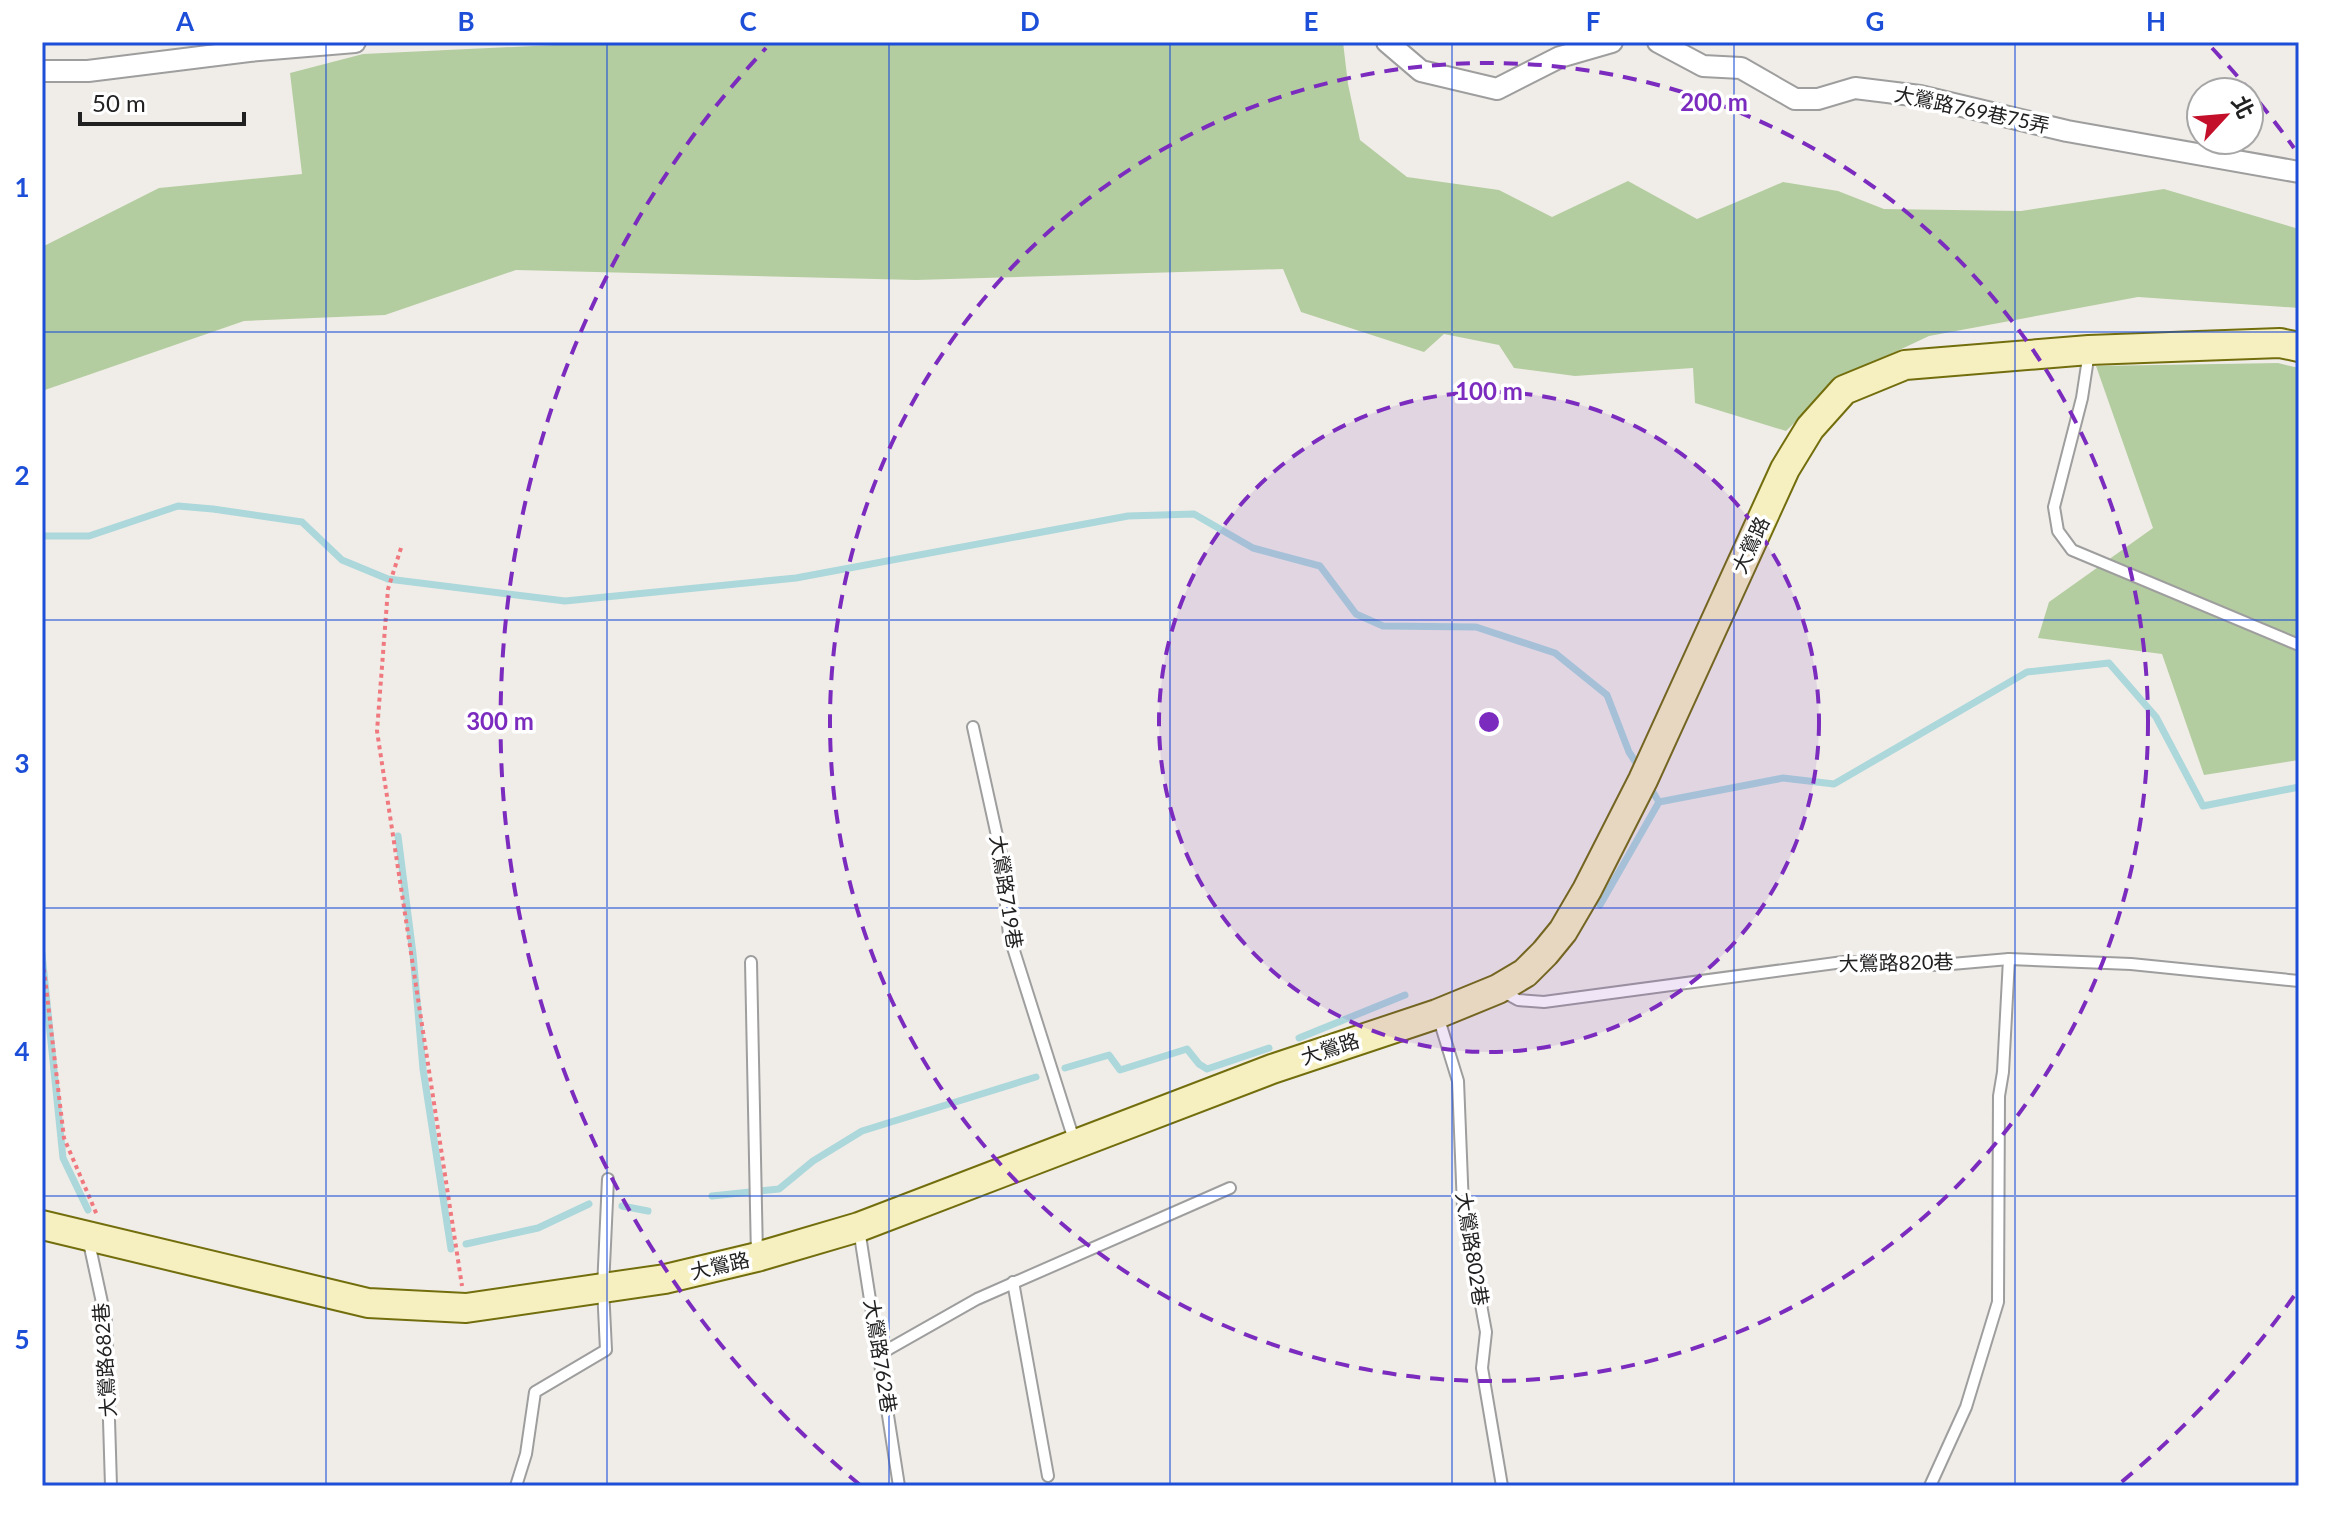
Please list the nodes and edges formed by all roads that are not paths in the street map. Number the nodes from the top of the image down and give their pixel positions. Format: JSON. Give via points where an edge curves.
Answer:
{"nodes":[{"id":1,"x":355,"y":42,"type":"edge"},
{"id":2,"x":1387,"y":42,"type":"edge"},
{"id":3,"x":1612,"y":42,"type":"edge"},
{"id":4,"x":1658,"y":42,"type":"edge"},
{"id":5,"x":42,"y":71,"type":"edge"},
{"id":6,"x":2299,"y":172,"type":"edge"},
{"id":7,"x":2299,"y":347,"type":"edge"},
{"id":8,"x":2089,"y":350,"type":"junction"},
{"id":9,"x":2299,"y":645,"type":"edge"},
{"id":10,"x":973,"y":727,"type":"dead end"},
{"id":11,"x":2009,"y":959,"type":"junction"},
{"id":12,"x":751,"y":962,"type":"dead end"},
{"id":13,"x":2299,"y":981,"type":"edge"},
{"id":14,"x":1498,"y":989,"type":"junction"},
{"id":15,"x":1437,"y":1014,"type":"junction"},
{"id":16,"x":1076,"y":1145,"type":"junction"},
{"id":17,"x":608,"y":1179,"type":"dead end"},
{"id":18,"x":1230,"y":1188,"type":"dead end"},
{"id":19,"x":42,"y":1225,"type":"edge"},
{"id":20,"x":859,"y":1227,"type":"junction"},
{"id":21,"x":96,"y":1237,"type":"junction"},
{"id":22,"x":757,"y":1257,"type":"junction"},
{"id":23,"x":1013,"y":1282,"type":"junction"},
{"id":24,"x":603,"y":1288,"type":"junction"},
{"id":25,"x":880,"y":1354,"type":"junction"},
{"id":26,"x":1048,"y":1476,"type":"dead end"},
{"id":27,"x":111,"y":1486,"type":"edge"},
{"id":28,"x":516,"y":1486,"type":"edge"},
{"id":29,"x":899,"y":1486,"type":"edge"},
{"id":30,"x":1502,"y":1486,"type":"edge"},
{"id":31,"x":1930,"y":1486,"type":"edge"}],
"edges":[{"from":1,"to":5,"type":"street","via":[[88,71]]},
{"from":2,"to":3,"type":"street","via":[[1421,71],[1497,89],[1560,57]]},
{"from":4,"to":6,"type":"street","name":"大鶯路769巷75弄","via":[[1703,66],[1741,68],[1795,99],[1818,99],[1855,88],[1920,96],[2067,131]]},
{"from":7,"to":8,"type":"street","name":"大鶯路","via":[[2280,343]]},
{"from":8,"to":9,"type":"lane","via":[[2054,507],[2058,531],[2072,550]]},
{"from":8,"to":14,"type":"street","name":"大鶯路","via":[[1905,365],[1844,390],[1810,428],[1785,469],[1587,890],[1563,931],[1525,973]]},
{"from":10,"to":16,"type":"lane","name":"大鶯路719巷","via":[[1001,854],[1009,935]]},
{"from":11,"to":13,"type":"lane","name":"大鶯路820巷","via":[[2131,964]]},
{"from":11,"to":14,"type":"lane","name":"大鶯路820巷","via":[[1940,965],[1843,962],[1544,1002],[1518,1000]]},
{"from":11,"to":31,"type":"lane","via":[[1999,1096],[1998,1302],[1966,1407]]},
{"from":12,"to":22,"type":"lane"},
{"from":14,"to":15,"type":"street","name":"大鶯路"},
{"from":15,"to":16,"type":"street","name":"大鶯路","via":[[1272,1069]]},
{"from":15,"to":30,"type":"lane","name":"大鶯路802巷","via":[[1458,1081],[1463,1207],[1486,1332],[1482,1368]]},
{"from":16,"to":20,"type":"street","name":"大鶯路"},
{"from":17,"to":24,"type":"lane"},
{"from":18,"to":23,"type":"lane"},
{"from":19,"to":21,"type":"street","name":"大鶯路"},
{"from":20,"to":22,"type":"street","name":"大鶯路"},
{"from":20,"to":25,"type":"lane","name":"大鶯路762巷"},
{"from":21,"to":24,"type":"street","name":"大鶯路","via":[[368,1303],[466,1308]]},
{"from":21,"to":27,"type":"lane","name":"大鶯路682巷","via":[[106,1321]]},
{"from":22,"to":24,"type":"street","name":"大鶯路"},
{"from":23,"to":25,"type":"lane"},
{"from":23,"to":26,"type":"lane"},
{"from":24,"to":28,"type":"lane","via":[[606,1350],[535,1392]]},
{"from":25,"to":29,"type":"lane","name":"大鶯路762巷"}]}
